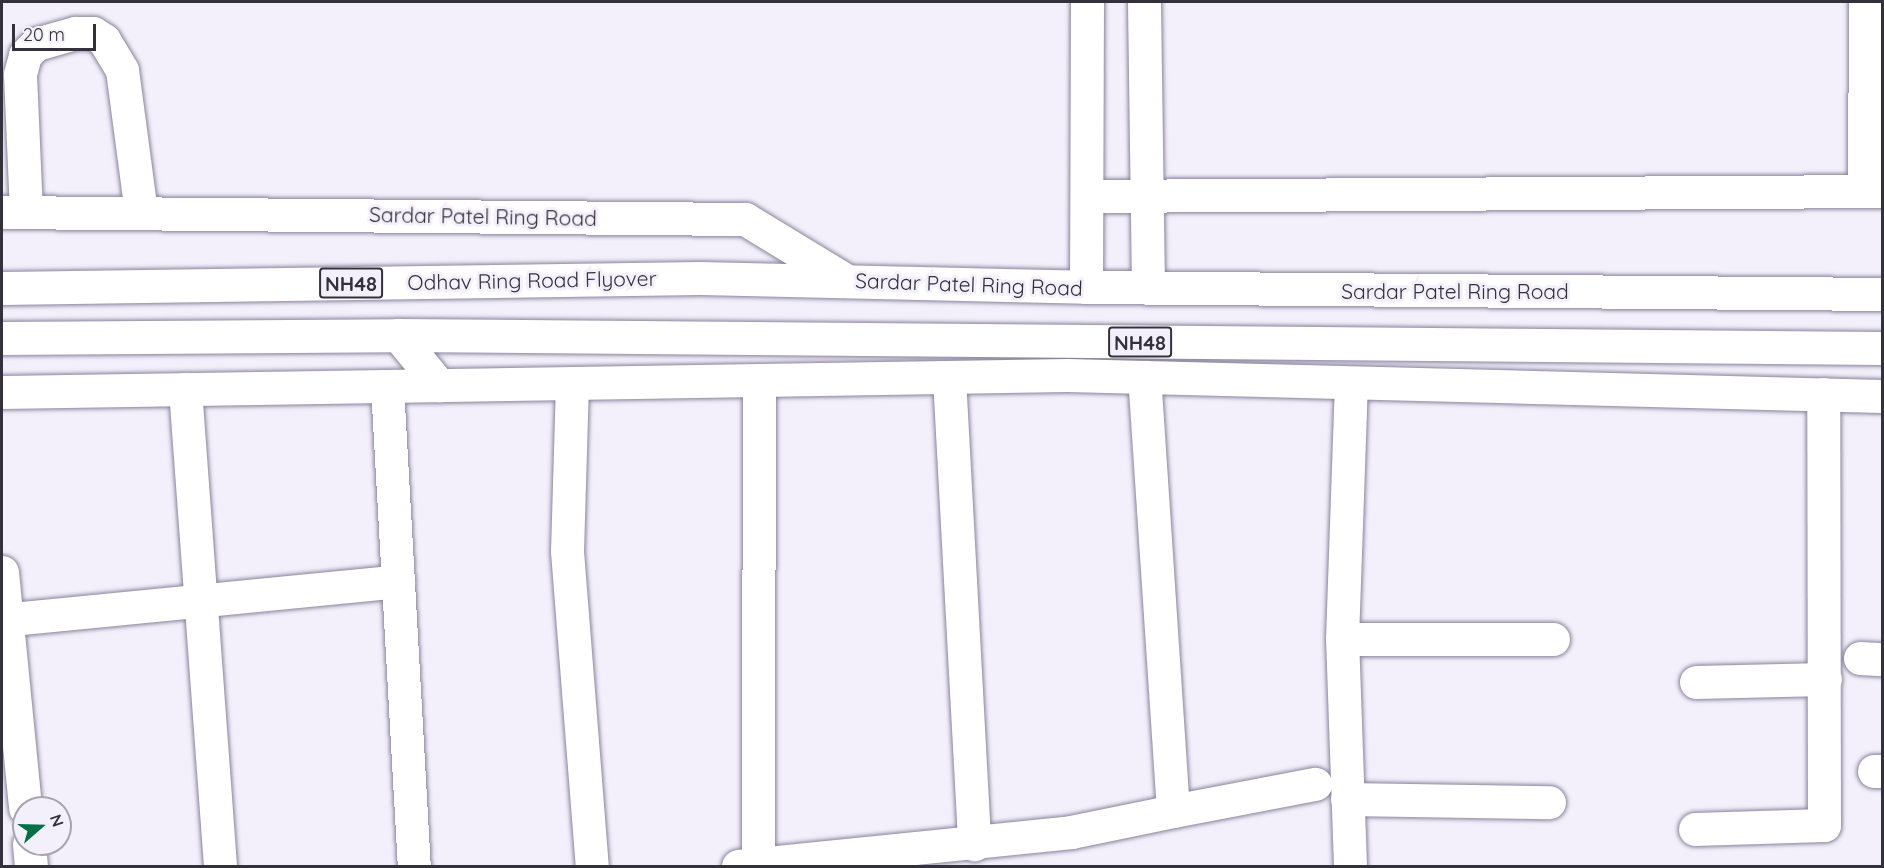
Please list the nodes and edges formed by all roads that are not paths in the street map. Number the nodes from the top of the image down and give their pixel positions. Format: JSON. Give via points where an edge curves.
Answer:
{"nodes":[{"id":1,"x":1087,"y":2,"type":"edge"},
{"id":2,"x":1144,"y":2,"type":"edge"},
{"id":3,"x":1865,"y":2,"type":"edge"},
{"id":4,"x":1873,"y":191,"type":"edge"},
{"id":5,"x":1088,"y":195,"type":"junction"},
{"id":6,"x":1146,"y":195,"type":"junction"},
{"id":7,"x":14,"y":212,"type":"edge"},
{"id":8,"x":141,"y":213,"type":"junction"},
{"id":9,"x":847,"y":281,"type":"junction"},
{"id":10,"x":1086,"y":287,"type":"junction"},
{"id":11,"x":2,"y":288,"type":"edge"},
{"id":12,"x":1148,"y":288,"type":"junction"},
{"id":13,"x":1882,"y":294,"type":"edge"},
{"id":14,"x":398,"y":335,"type":"junction"},
{"id":15,"x":2,"y":338,"type":"edge"},
{"id":16,"x":1882,"y":348,"type":"edge"},
{"id":17,"x":949,"y":377,"type":"junction"},
{"id":18,"x":1144,"y":377,"type":"junction"},
{"id":19,"x":759,"y":381,"type":"junction"},
{"id":20,"x":572,"y":383,"type":"junction"},
{"id":21,"x":1351,"y":383,"type":"junction"},
{"id":22,"x":387,"y":386,"type":"junction"},
{"id":23,"x":439,"y":386,"type":"junction"},
{"id":24,"x":185,"y":389,"type":"junction"},
{"id":25,"x":2,"y":392,"type":"edge"},
{"id":26,"x":1824,"y":394,"type":"junction"},
{"id":27,"x":1882,"y":396,"type":"edge"},
{"id":28,"x":2,"y":572,"type":"edge"},
{"id":29,"x":398,"y":580,"type":"junction"},
{"id":30,"x":200,"y":598,"type":"junction"},
{"id":31,"x":2,"y":620,"type":"edge"},
{"id":32,"x":1342,"y":639,"type":"junction"},
{"id":33,"x":1553,"y":639,"type":"dead end"},
{"id":34,"x":1825,"y":679,"type":"junction"},
{"id":35,"x":1695,"y":682,"type":"dead end"},
{"id":36,"x":1315,"y":784,"type":"dead end"},
{"id":37,"x":24,"y":796,"type":"edge"},
{"id":38,"x":1347,"y":799,"type":"junction"},
{"id":39,"x":1549,"y":802,"type":"dead end"},
{"id":40,"x":1173,"y":811,"type":"junction"},
{"id":41,"x":1695,"y":829,"type":"dead end"},
{"id":42,"x":974,"y":844,"type":"junction"},
{"id":43,"x":751,"y":866,"type":"edge"},
{"id":44,"x":220,"y":867,"type":"edge"},
{"id":45,"x":414,"y":867,"type":"edge"},
{"id":46,"x":592,"y":867,"type":"edge"},
{"id":47,"x":1350,"y":867,"type":"edge"}],
"edges":[{"from":1,"to":5,"type":"main road"},
{"from":2,"to":6,"type":"main road"},
{"from":3,"to":4,"type":"main road"},
{"from":4,"to":6,"type":"main road"},
{"from":5,"to":6,"type":"main road"},
{"from":5,"to":10,"type":"main road"},
{"from":6,"to":12,"type":"main road"},
{"from":7,"to":8,"type":"main road","name":"Sardar Patel Ring Road"},
{"from":7,"to":8,"type":"main road","via":[[20,74],[25,56],[36,44],[75,33],[93,33],[104,40],[122,70]]},
{"from":8,"to":9,"type":"main road","name":"Sardar Patel Ring Road","via":[[745,219]]},
{"from":9,"to":10,"type":"main road","name":"Sardar Patel Ring Road","number":"NH48"},
{"from":9,"to":11,"type":"main road","name":"Odhav Ring Road Flyover","number":"NH48","via":[[700,278]]},
{"from":10,"to":12,"type":"main road","name":"Sardar Patel Ring Road","number":"NH48"},
{"from":12,"to":13,"type":"main road","name":"Sardar Patel Ring Road","number":"NH48"},
{"from":14,"to":15,"type":"main road","number":"NH48"},
{"from":14,"to":16,"type":"main road","number":"NH48"},
{"from":14,"to":23,"type":"main road"},
{"from":17,"to":18,"type":"main road"},
{"from":17,"to":19,"type":"main road"},
{"from":17,"to":42,"type":"main road"},
{"from":18,"to":21,"type":"main road"},
{"from":18,"to":40,"type":"main road"},
{"from":19,"to":20,"type":"main road"},
{"from":19,"to":43,"type":"main road"},
{"from":20,"to":23,"type":"main road"},
{"from":20,"to":46,"type":"main road","via":[[567,551]]},
{"from":21,"to":26,"type":"main road"},
{"from":21,"to":32,"type":"main road"},
{"from":22,"to":23,"type":"main road"},
{"from":22,"to":24,"type":"main road"},
{"from":22,"to":29,"type":"main road"},
{"from":24,"to":25,"type":"main road"},
{"from":24,"to":30,"type":"main road"},
{"from":26,"to":27,"type":"main road"},
{"from":26,"to":34,"type":"main road"},
{"from":28,"to":31,"type":"main road"},
{"from":29,"to":30,"type":"main road"},
{"from":29,"to":45,"type":"main road"},
{"from":30,"to":31,"type":"main road"},
{"from":30,"to":44,"type":"main road"},
{"from":31,"to":37,"type":"main road"},
{"from":32,"to":33,"type":"main road"},
{"from":32,"to":38,"type":"main road"},
{"from":34,"to":35,"type":"main road"},
{"from":34,"to":41,"type":"main road","via":[[1824,825]]},
{"from":36,"to":40,"type":"main road"},
{"from":38,"to":39,"type":"main road"},
{"from":38,"to":47,"type":"main road"},
{"from":40,"to":42,"type":"main road","via":[[1071,832]]},
{"from":42,"to":43,"type":"main road"}]}
